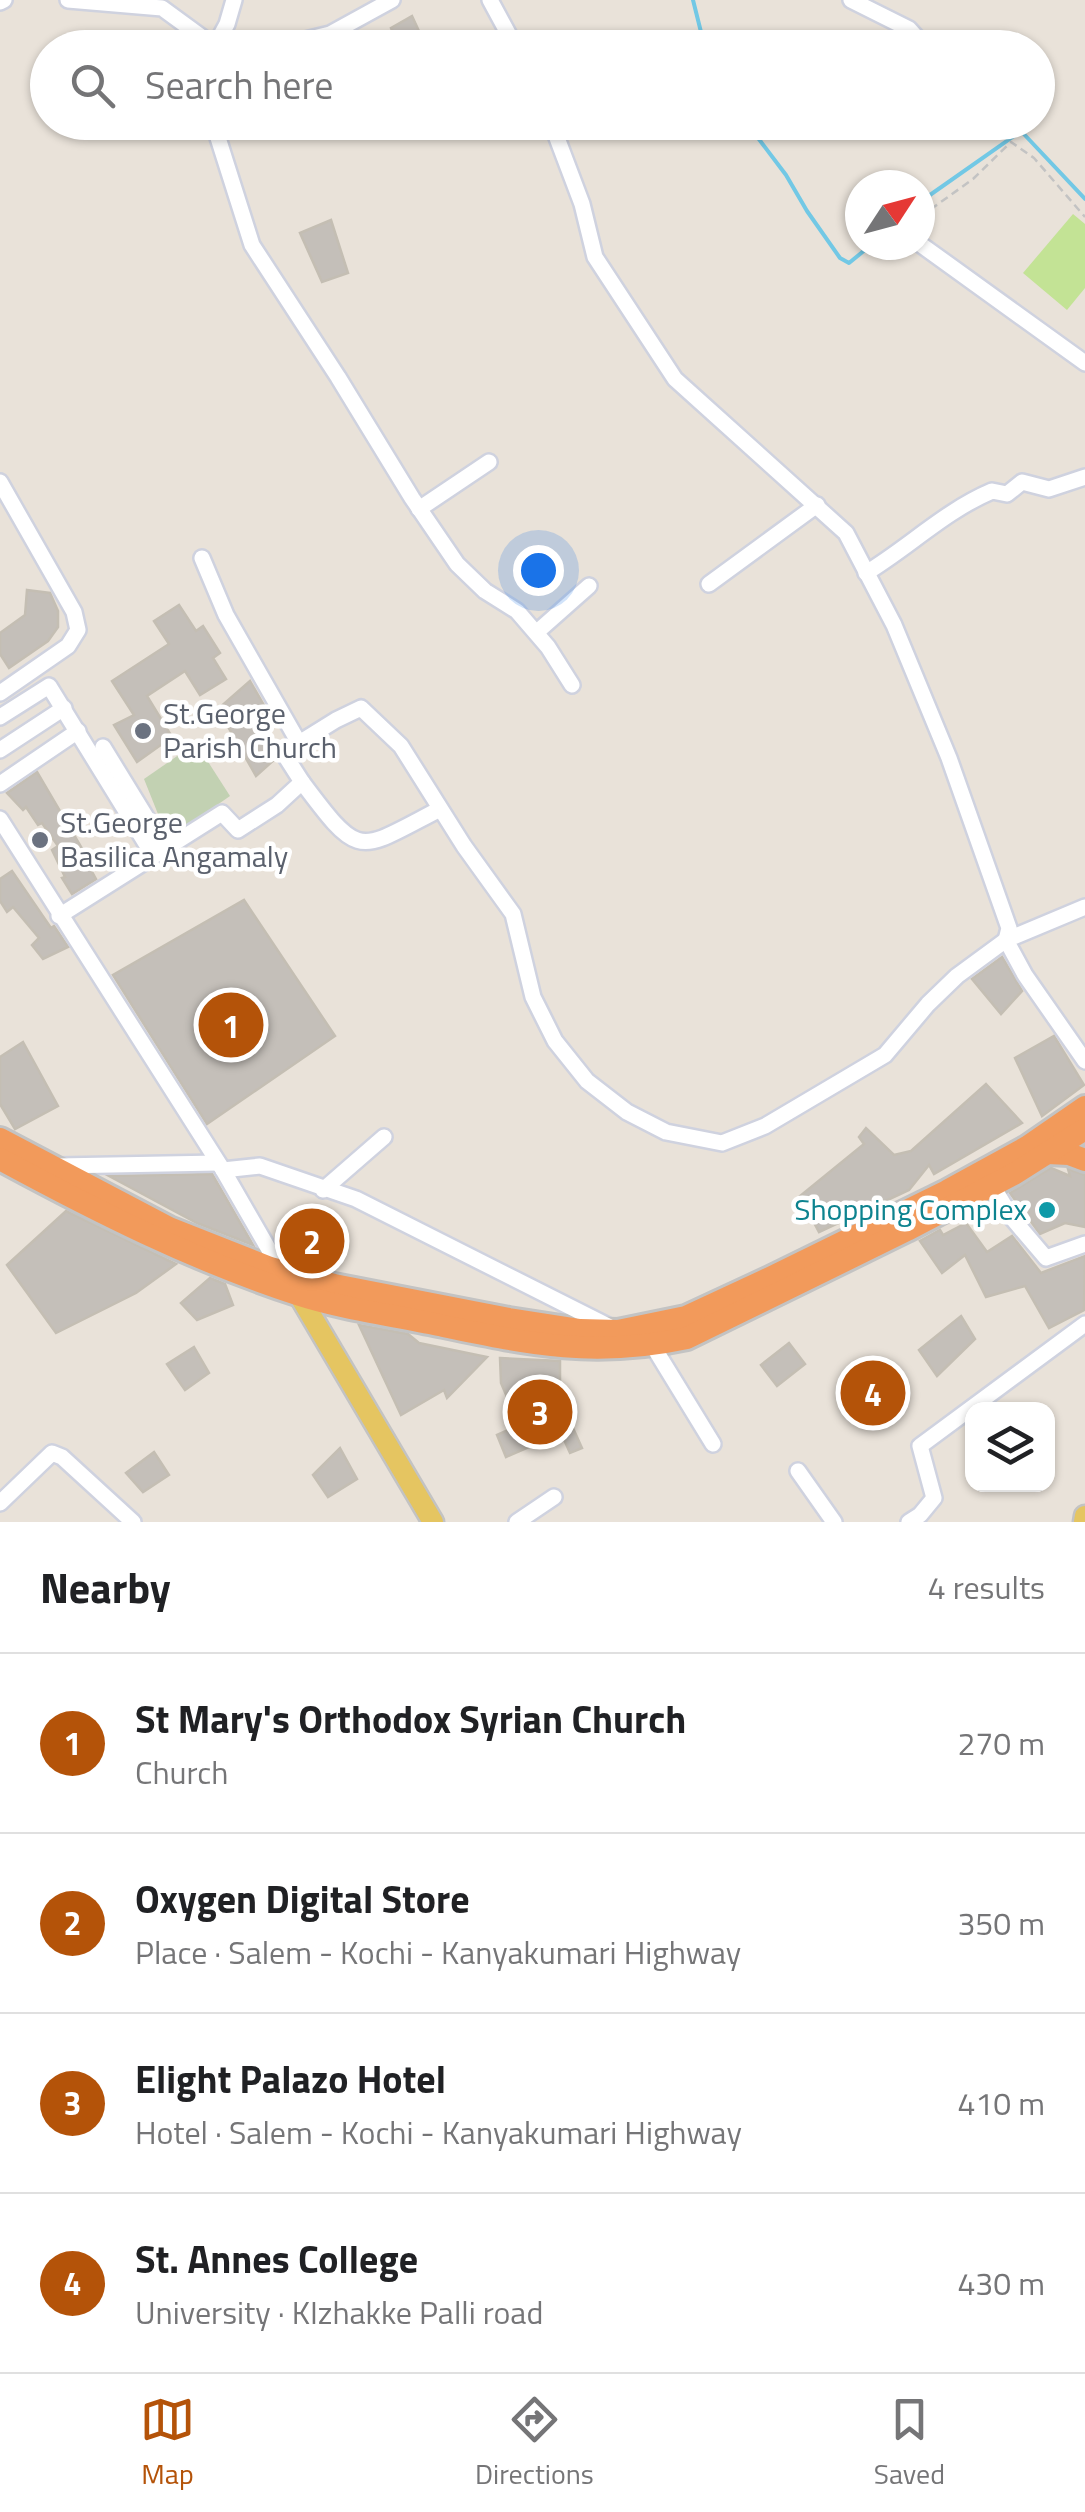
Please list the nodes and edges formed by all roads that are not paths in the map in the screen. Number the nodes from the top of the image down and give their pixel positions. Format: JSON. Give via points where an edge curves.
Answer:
{"nodes":[{"id":1,"x":68,"y":0,"type":"edge"},
{"id":2,"x":234,"y":0,"type":"edge"},
{"id":3,"x":392,"y":0,"type":"edge"},
{"id":4,"x":490,"y":0,"type":"edge"},
{"id":5,"x":851,"y":0,"type":"edge"},
{"id":6,"x":191,"y":30,"type":"edge"},
{"id":7,"x":224,"y":30,"type":"edge"},
{"id":8,"x":337,"y":30,"type":"edge"},
{"id":9,"x":506,"y":30,"type":"edge"},
{"id":10,"x":910,"y":30,"type":"edge"},
{"id":11,"x":219,"y":140,"type":"edge"},
{"id":12,"x":558,"y":140,"type":"edge"},
{"id":13,"x":935,"y":255,"type":"edge"},
{"id":14,"x":1085,"y":363,"type":"edge"},
{"id":15,"x":489,"y":462,"type":"dead end"},
{"id":16,"x":1085,"y":477,"type":"edge"},
{"id":17,"x":0,"y":482,"type":"edge"},
{"id":18,"x":817,"y":505,"type":"junction"},
{"id":19,"x":419,"y":509,"type":"junction"},
{"id":20,"x":202,"y":558,"type":"dead end"},
{"id":21,"x":866,"y":574,"type":"junction"},
{"id":22,"x":708,"y":584,"type":"dead end"},
{"id":23,"x":589,"y":586,"type":"dead end"},
{"id":24,"x":537,"y":632,"type":"junction"},
{"id":25,"x":572,"y":684,"type":"dead end"},
{"id":26,"x":0,"y":692,"type":"edge"},
{"id":27,"x":64,"y":708,"type":"junction"},
{"id":28,"x":0,"y":717,"type":"edge"},
{"id":29,"x":81,"y":736,"type":"junction"},
{"id":30,"x":300,"y":743,"type":"junction"},
{"id":31,"x":102,"y":747,"type":"dead end"},
{"id":32,"x":0,"y":750,"type":"edge"},
{"id":33,"x":302,"y":782,"type":"junction"},
{"id":34,"x":0,"y":784,"type":"edge"},
{"id":35,"x":440,"y":809,"type":"junction"},
{"id":36,"x":0,"y":819,"type":"edge"},
{"id":37,"x":159,"y":851,"type":"junction"},
{"id":38,"x":1085,"y":908,"type":"edge"},
{"id":39,"x":59,"y":916,"type":"junction"},
{"id":40,"x":1006,"y":940,"type":"junction"},
{"id":41,"x":1085,"y":1061,"type":"edge"},
{"id":42,"x":1085,"y":1107,"type":"edge"},
{"id":43,"x":1085,"y":1129,"type":"edge"},
{"id":44,"x":384,"y":1137,"type":"dead end"},
{"id":45,"x":1048,"y":1154,"type":"junction"},
{"id":46,"x":0,"y":1155,"type":"edge"},
{"id":47,"x":1085,"y":1160,"type":"edge"},
{"id":48,"x":49,"y":1166,"type":"junction"},
{"id":49,"x":220,"y":1167,"type":"junction"},
{"id":50,"x":992,"y":1186,"type":"junction"},
{"id":51,"x":323,"y":1190,"type":"junction"},
{"id":52,"x":1085,"y":1244,"type":"edge"},
{"id":53,"x":280,"y":1269,"type":"junction"},
{"id":54,"x":299,"y":1295,"type":"junction"},
{"id":55,"x":1085,"y":1324,"type":"edge"},
{"id":56,"x":618,"y":1331,"type":"junction"},
{"id":57,"x":653,"y":1346,"type":"junction"},
{"id":58,"x":713,"y":1444,"type":"dead end"},
{"id":59,"x":798,"y":1470,"type":"dead end"},
{"id":60,"x":554,"y":1498,"type":"dead end"},
{"id":61,"x":0,"y":1503,"type":"edge"},
{"id":62,"x":133,"y":1522,"type":"edge"},
{"id":63,"x":433,"y":1522,"type":"edge"},
{"id":64,"x":518,"y":1522,"type":"edge"},
{"id":65,"x":834,"y":1522,"type":"edge"},
{"id":66,"x":909,"y":1522,"type":"edge"}],
"edges":[{"from":1,"to":6,"type":"street","via":[[162,8]]},
{"from":2,"to":7,"type":"street"},
{"from":3,"to":8,"type":"street"},
{"from":4,"to":9,"type":"street"},
{"from":5,"to":10,"type":"street"},
{"from":11,"to":19,"type":"street","via":[[252,245]]},
{"from":12,"to":18,"type":"street","via":[[595,257],[648,341],[675,379]]},
{"from":13,"to":14,"type":"street"},
{"from":15,"to":19,"type":"street"},
{"from":16,"to":21,"type":"street","via":[[1048,489],[1022,482],[1006,494],[992,490]]},
{"from":17,"to":26,"type":"street","via":[[78,630],[68,646]]},
{"from":18,"to":21,"type":"street","via":[[846,533]]},
{"from":18,"to":22,"type":"street"},
{"from":19,"to":24,"type":"street","via":[[457,564]]},
{"from":20,"to":30,"type":"street","via":[[226,615]]},
{"from":21,"to":40,"type":"street","via":[[949,758],[1009,928]]},
{"from":23,"to":24,"type":"street"},
{"from":24,"to":25,"type":"street"},
{"from":27,"to":28,"type":"street","via":[[49,686]]},
{"from":27,"to":29,"type":"street"},
{"from":27,"to":32,"type":"street"},
{"from":29,"to":34,"type":"street"},
{"from":29,"to":37,"type":"street"},
{"from":30,"to":33,"type":"street","via":[[286,757]]},
{"from":30,"to":35,"type":"street","via":[[361,708],[400,746]]},
{"from":31,"to":37,"type":"street"},
{"from":33,"to":35,"type":"street","via":[[339,832],[357,841],[374,843]]},
{"from":33,"to":37,"type":"street","via":[[238,830],[222,813]]},
{"from":35,"to":40,"type":"street","via":[[513,914],[533,996],[555,1041],[587,1082],[666,1132],[722,1143],[832,1089],[886,1055],[928,1004]]},
{"from":36,"to":39,"type":"street"},
{"from":37,"to":39,"type":"street"},
{"from":38,"to":40,"type":"street"},
{"from":39,"to":49,"type":"street"},
{"from":40,"to":41,"type":"street"},
{"from":42,"to":56,"type":"highway","via":[[947,1192],[772,1278],[686,1317]]},
{"from":43,"to":45,"type":"highway"},
{"from":44,"to":51,"type":"street"},
{"from":45,"to":47,"type":"highway"},
{"from":45,"to":50,"type":"highway"},
{"from":46,"to":48,"type":"highway"},
{"from":46,"to":54,"type":"highway","via":[[144,1235]]},
{"from":48,"to":49,"type":"street"},
{"from":48,"to":53,"type":"highway","via":[[169,1228]]},
{"from":49,"to":51,"type":"street","via":[[260,1166]]},
{"from":49,"to":53,"type":"street"},
{"from":50,"to":52,"type":"street","via":[[1046,1258]]},
{"from":50,"to":57,"type":"highway","via":[[704,1330]]},
{"from":51,"to":56,"type":"street","via":[[398,1218]]},
{"from":53,"to":54,"type":"street"},
{"from":53,"to":56,"type":"highway","via":[[509,1319]]},
{"from":54,"to":57,"type":"highway","via":[[538,1344]]},
{"from":54,"to":63,"type":"main road"},
{"from":55,"to":66,"type":"street","via":[[920,1446],[934,1498]]},
{"from":57,"to":58,"type":"street"},
{"from":59,"to":65,"type":"street"},
{"from":60,"to":64,"type":"street"},
{"from":61,"to":62,"type":"street","via":[[52,1453]]}]}
